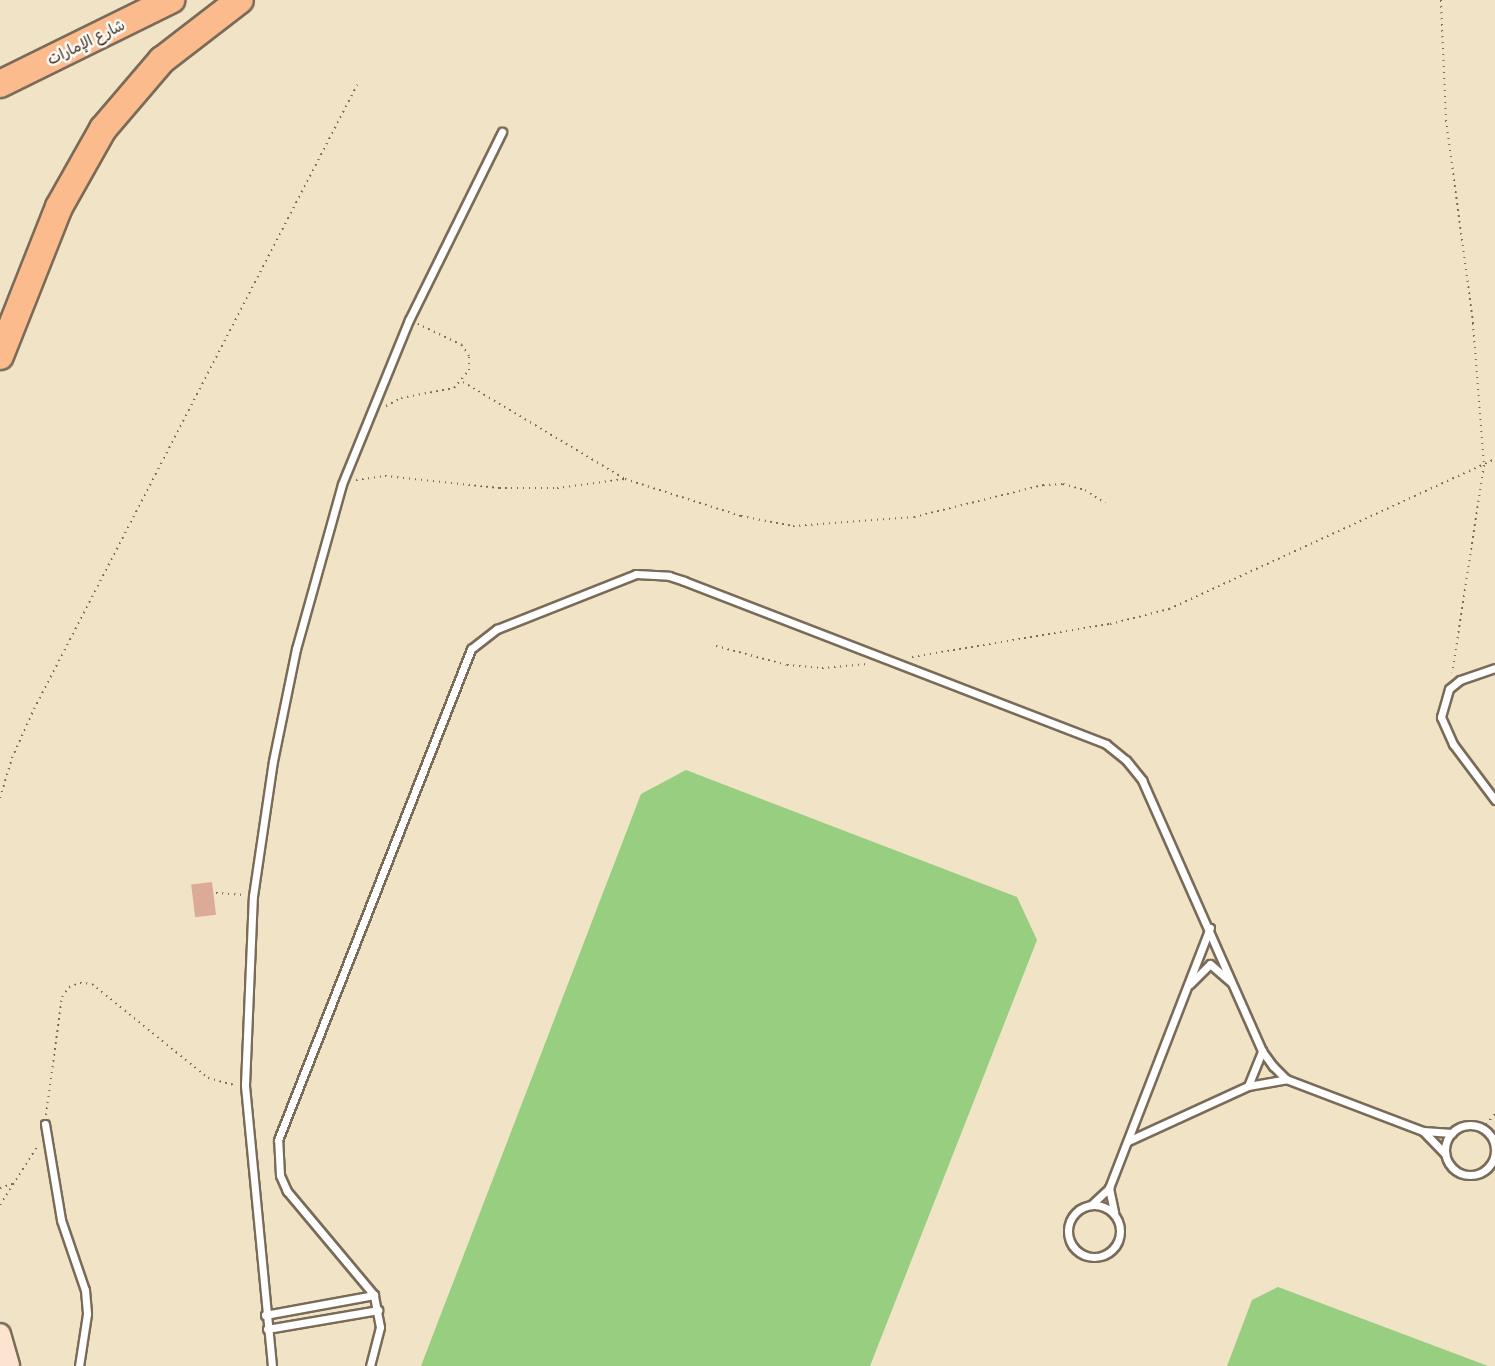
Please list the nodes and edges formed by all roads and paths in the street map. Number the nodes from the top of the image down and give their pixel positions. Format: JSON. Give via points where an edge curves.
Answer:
{"nodes":[{"id":1,"x":171,"y":0,"type":"edge"},
{"id":2,"x":240,"y":0,"type":"edge"},
{"id":3,"x":1441,"y":0,"type":"edge"},
{"id":4,"x":0,"y":84,"type":"edge"},
{"id":5,"x":357,"y":86,"type":"dead end"},
{"id":6,"x":502,"y":132,"type":"dead end"},
{"id":7,"x":409,"y":320,"type":"junction"},
{"id":8,"x":0,"y":356,"type":"edge"},
{"id":9,"x":463,"y":382,"type":"junction"},
{"id":10,"x":364,"y":422,"type":"junction"},
{"id":11,"x":1495,"y":459,"type":"edge"},
{"id":12,"x":1484,"y":465,"type":"junction"},
{"id":13,"x":625,"y":479,"type":"junction"},
{"id":14,"x":342,"y":484,"type":"junction"},
{"id":15,"x":1105,"y":503,"type":"dead end"},
{"id":16,"x":716,"y":646,"type":"dead end"},
{"id":17,"x":893,"y":660,"type":"junction"},
{"id":18,"x":1495,"y":668,"type":"edge"},
{"id":19,"x":1449,"y":689,"type":"junction"},
{"id":20,"x":0,"y":798,"type":"edge"},
{"id":21,"x":1495,"y":800,"type":"edge"},
{"id":22,"x":216,"y":893,"type":"dead end"},
{"id":23,"x":253,"y":896,"type":"junction"},
{"id":24,"x":1210,"y":928,"type":"junction"},
{"id":25,"x":1235,"y":986,"type":"junction"},
{"id":26,"x":1185,"y":990,"type":"junction"},
{"id":27,"x":1262,"y":1051,"type":"junction"},
{"id":28,"x":1286,"y":1079,"type":"junction"},
{"id":29,"x":245,"y":1085,"type":"junction"},
{"id":30,"x":1248,"y":1086,"type":"junction"},
{"id":31,"x":1495,"y":1114,"type":"edge"},
{"id":32,"x":45,"y":1124,"type":"junction"},
{"id":33,"x":1482,"y":1129,"type":"junction"},
{"id":34,"x":1423,"y":1131,"type":"junction"},
{"id":35,"x":1452,"y":1133,"type":"junction"},
{"id":36,"x":1128,"y":1141,"type":"junction"},
{"id":37,"x":1445,"y":1154,"type":"junction"},
{"id":38,"x":15,"y":1183,"type":"junction"},
{"id":39,"x":0,"y":1188,"type":"edge"},
{"id":40,"x":1109,"y":1188,"type":"junction"},
{"id":41,"x":0,"y":1204,"type":"edge"},
{"id":42,"x":1091,"y":1205,"type":"junction"},
{"id":43,"x":1114,"y":1214,"type":"junction"},
{"id":44,"x":374,"y":1295,"type":"junction"},
{"id":45,"x":378,"y":1311,"type":"junction"},
{"id":46,"x":265,"y":1315,"type":"junction"},
{"id":47,"x":267,"y":1329,"type":"junction"},
{"id":48,"x":0,"y":1334,"type":"edge"},
{"id":49,"x":9,"y":1366,"type":"edge"},
{"id":50,"x":80,"y":1366,"type":"edge"},
{"id":51,"x":272,"y":1366,"type":"edge"},
{"id":52,"x":370,"y":1366,"type":"edge"}],
"edges":[{"from":1,"to":4,"type":"highway","name":"شارع الإمارات"},
{"from":2,"to":8,"type":"highway","via":[[162,60],[103,129],[59,207]]},
{"from":3,"to":12,"type":"path","via":[[1446,120],[1473,323]]},
{"from":5,"to":20,"type":"path","via":[[34,710]]},
{"from":6,"to":7,"type":"lane"},
{"from":7,"to":9,"type":"path","via":[[462,345],[469,357],[470,370]]},
{"from":7,"to":10,"type":"lane"},
{"from":9,"to":10,"type":"path","via":[[454,388],[393,401]]},
{"from":9,"to":13,"type":"path"},
{"from":10,"to":14,"type":"lane"},
{"from":11,"to":12,"type":"path"},
{"from":12,"to":17,"type":"path","via":[[1169,609],[1110,624]]},
{"from":12,"to":19,"type":"path"},
{"from":13,"to":14,"type":"path","via":[[556,488],[499,488],[385,476]]},
{"from":13,"to":15,"type":"path","via":[[741,516],[793,526],[914,517],[1043,485],[1063,484],[1085,490]]},
{"from":14,"to":23,"type":"lane","via":[[296,649],[273,761]]},
{"from":16,"to":17,"type":"path","via":[[787,665],[822,668]]},
{"from":17,"to":24,"type":"lane","via":[[1083,734],[1126,760],[1142,780]]},
{"from":17,"to":44,"type":"lane","via":[[676,578],[652,573],[618,580],[514,622],[483,637],[471,649],[278,1140],[278,1166],[287,1191]]},
{"from":18,"to":19,"type":"lane","via":[[1460,680]]},
{"from":19,"to":21,"type":"lane","via":[[1442,702],[1445,731]]},
{"from":22,"to":23,"type":"path"},
{"from":23,"to":29,"type":"lane"},
{"from":24,"to":25,"type":"lane"},
{"from":24,"to":26,"type":"lane"},
{"from":25,"to":26,"type":"lane","via":[[1210,964]]},
{"from":25,"to":27,"type":"lane"},
{"from":26,"to":36,"type":"lane"},
{"from":27,"to":28,"type":"lane"},
{"from":27,"to":30,"type":"lane"},
{"from":28,"to":30,"type":"lane"},
{"from":28,"to":34,"type":"lane"},
{"from":29,"to":32,"type":"path","via":[[232,1086],[208,1078],[92,984],[80,983],[69,987],[62,997]]},
{"from":29,"to":46,"type":"lane"},
{"from":30,"to":36,"type":"lane"},
{"from":31,"to":33,"type":"path"},
{"from":32,"to":38,"type":"path","via":[[34,1155]]},
{"from":32,"to":50,"type":"lane","via":[[61,1220],[85,1290],[87,1314]]},
{"from":33,"to":35,"type":"lane","via":[[1466,1126]]},
{"from":33,"to":37,"type":"lane","via":[[1494,1149],[1484,1170],[1460,1173]]},
{"from":34,"to":35,"type":"lane"},
{"from":34,"to":37,"type":"lane"},
{"from":35,"to":37,"type":"lane"},
{"from":36,"to":40,"type":"lane"},
{"from":38,"to":39,"type":"path"},
{"from":38,"to":41,"type":"path"},
{"from":40,"to":42,"type":"lane"},
{"from":40,"to":43,"type":"lane"},
{"from":42,"to":43,"type":"lane","via":[[1104,1206]]},
{"from":42,"to":43,"type":"lane","via":[[1077,1212],[1069,1226],[1071,1241],[1082,1253],[1105,1254],[1117,1244],[1120,1228]]},
{"from":44,"to":45,"type":"lane"},
{"from":44,"to":46,"type":"lane"},
{"from":45,"to":47,"type":"lane"},
{"from":45,"to":52,"type":"lane","via":[[378,1344]]},
{"from":46,"to":47,"type":"lane"},
{"from":47,"to":51,"type":"lane"},
{"from":48,"to":49,"type":"main road"}]}
